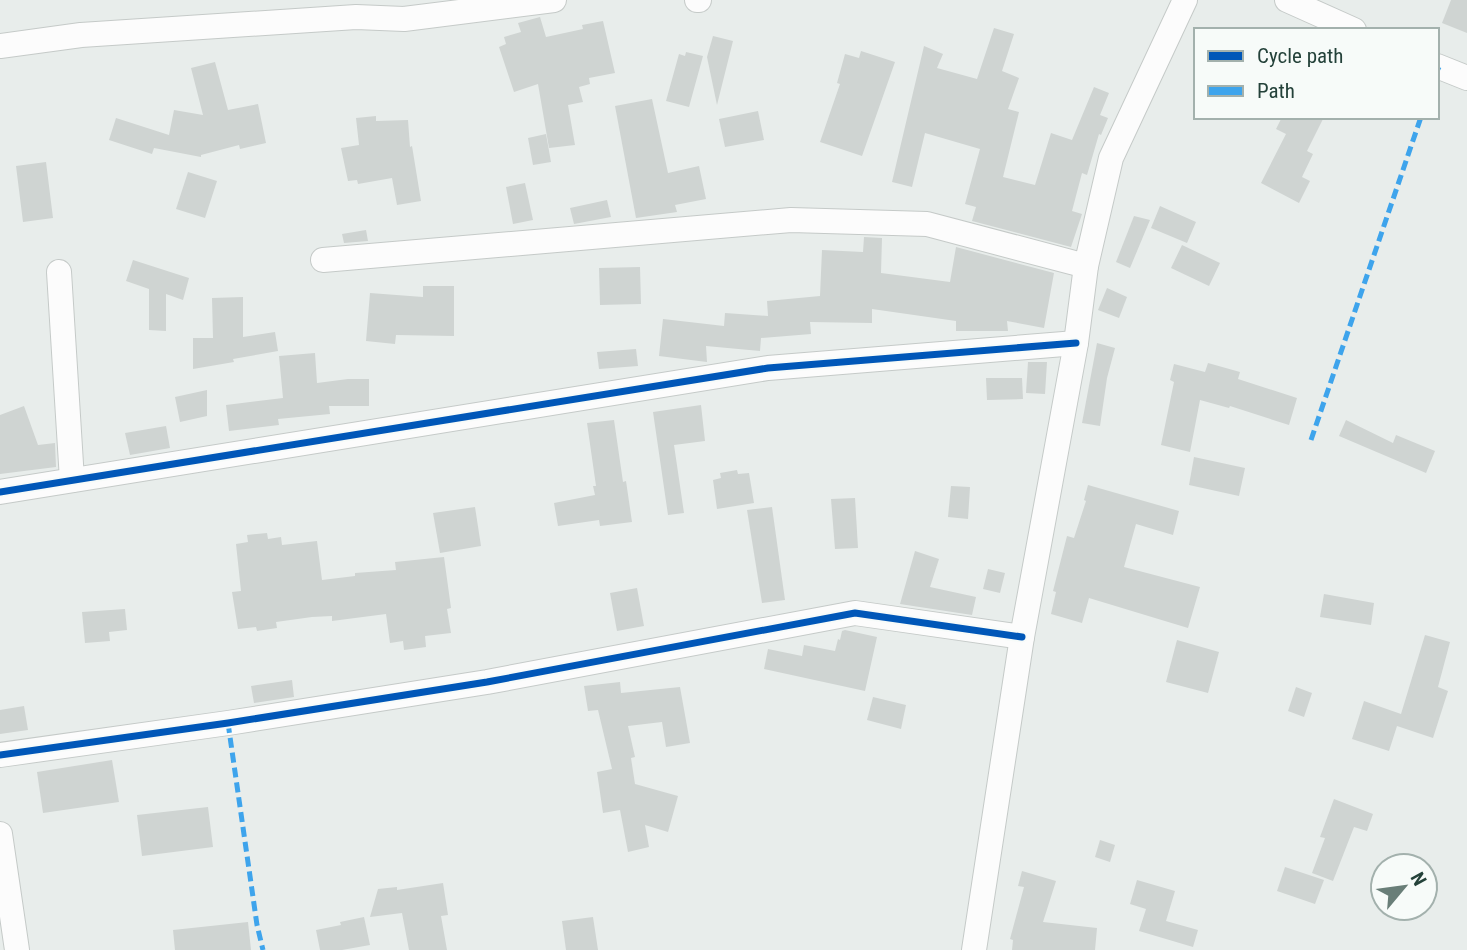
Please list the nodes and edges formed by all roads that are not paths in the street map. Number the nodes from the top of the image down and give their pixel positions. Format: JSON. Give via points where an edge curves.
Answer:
{"nodes":[{"id":1,"x":554,"y":0,"type":"edge"},
{"id":2,"x":1185,"y":0,"type":"edge"},
{"id":3,"x":1287,"y":0,"type":"edge"},
{"id":4,"x":1350,"y":28,"type":"edge"},
{"id":5,"x":0,"y":46,"type":"edge"},
{"id":6,"x":1439,"y":67,"type":"edge"},
{"id":7,"x":1467,"y":78,"type":"edge"},
{"id":8,"x":323,"y":260,"type":"dead end"},
{"id":9,"x":1086,"y":266,"type":"junction"},
{"id":10,"x":59,"y":272,"type":"dead end"},
{"id":11,"x":1076,"y":343,"type":"junction"},
{"id":12,"x":72,"y":480,"type":"junction"},
{"id":13,"x":0,"y":492,"type":"edge"},
{"id":14,"x":1022,"y":637,"type":"junction"},
{"id":15,"x":0,"y":755,"type":"edge"},
{"id":16,"x":0,"y":834,"type":"edge"},
{"id":17,"x":17,"y":950,"type":"edge"},
{"id":18,"x":974,"y":950,"type":"edge"}],
"edges":[{"from":1,"to":5,"type":"street","via":[[404,19],[356,17],[95,34]]},
{"from":2,"to":9,"type":"street","via":[[1111,158]]},
{"from":3,"to":4,"type":"street"},
{"from":6,"to":7,"type":"street"},
{"from":8,"to":9,"type":"street","via":[[791,220],[927,224]]},
{"from":9,"to":11,"type":"street"},
{"from":10,"to":12,"type":"street"},
{"from":11,"to":12,"type":"street","via":[[768,368]]},
{"from":11,"to":14,"type":"street"},
{"from":12,"to":13,"type":"street"},
{"from":14,"to":15,"type":"street","via":[[855,613],[487,682]]},
{"from":14,"to":18,"type":"street"},
{"from":16,"to":17,"type":"street"}]}
